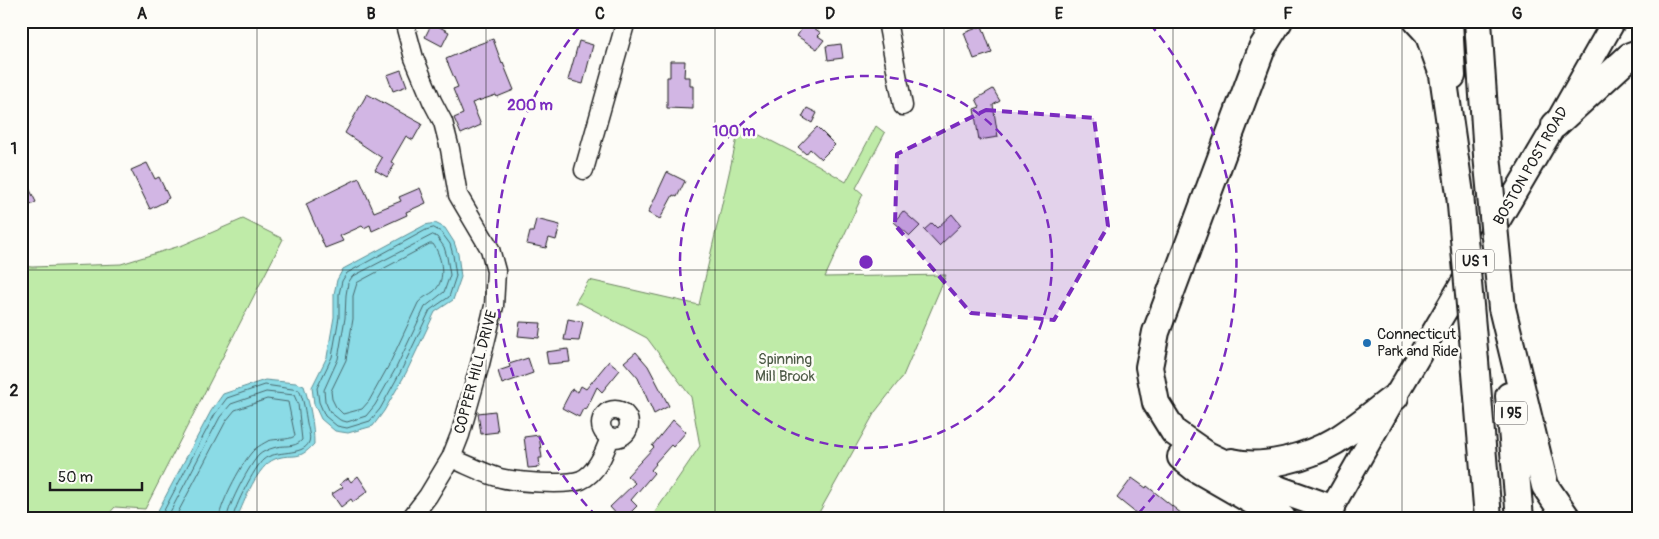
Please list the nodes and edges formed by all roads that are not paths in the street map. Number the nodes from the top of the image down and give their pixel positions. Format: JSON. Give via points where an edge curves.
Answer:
{"nodes":[{"id":1,"x":404,"y":21,"type":"edge"},
{"id":2,"x":626,"y":21,"type":"edge"},
{"id":3,"x":887,"y":21,"type":"edge"},
{"id":4,"x":1259,"y":21,"type":"edge"},
{"id":5,"x":1279,"y":21,"type":"edge"},
{"id":6,"x":1417,"y":21,"type":"edge"},
{"id":7,"x":1449,"y":21,"type":"edge"},
{"id":8,"x":1478,"y":21,"type":"edge"},
{"id":9,"x":1614,"y":21,"type":"edge"},
{"id":10,"x":1638,"y":53,"type":"edge"},
{"id":11,"x":903,"y":106,"type":"dead end"},
{"id":12,"x":1555,"y":125,"type":"junction"},
{"id":13,"x":584,"y":170,"type":"dead end"},
{"id":14,"x":1460,"y":194,"type":"junction"},
{"id":15,"x":1502,"y":308,"type":"junction"},
{"id":16,"x":1395,"y":397,"type":"junction"},
{"id":17,"x":610,"y":437,"type":"dead end"},
{"id":18,"x":1207,"y":455,"type":"junction"},
{"id":19,"x":451,"y":458,"type":"junction"},
{"id":20,"x":1329,"y":513,"type":"edge"},
{"id":21,"x":411,"y":518,"type":"edge"},
{"id":22,"x":1282,"y":518,"type":"edge"},
{"id":23,"x":1488,"y":518,"type":"edge"},
{"id":24,"x":1520,"y":518,"type":"edge"},
{"id":25,"x":1567,"y":518,"type":"edge"}],
"edges":[{"from":1,"to":19,"type":"street","name":"COPPER HILL DRIVE","via":[[414,58],[443,122],[458,195],[490,249],[496,271],[494,306],[485,345]]},
{"from":2,"to":13,"type":"street"},
{"from":3,"to":11,"type":"street"},
{"from":4,"to":22,"type":"highway","via":[[1147,320],[1138,360],[1140,394],[1151,424],[1170,449],[1195,468]]},
{"from":5,"to":18,"type":"highway","via":[[1262,48],[1156,332],[1149,367],[1156,403],[1174,432]]},
{"from":6,"to":14,"type":"highway","via":[[1428,33],[1443,75]]},
{"from":7,"to":14,"type":"highway","number":"I 95"},
{"from":8,"to":15,"type":"highway","number":"I 95","bridge":true},
{"from":9,"to":12,"type":"main road","name":"BOSTON POST ROAD","number":"US 1"},
{"from":10,"to":12,"type":"highway","via":[[1630,56]]},
{"from":12,"to":16,"type":"main road","name":"BOSTON POST ROAD","number":"US 1"},
{"from":14,"to":23,"type":"highway","number":"I 95","bridge":true},
{"from":15,"to":24,"type":"highway","number":"I 95"},
{"from":15,"to":25,"type":"highway","via":[[1545,486]]},
{"from":16,"to":18,"type":"highway","via":[[1334,441],[1301,456],[1267,464],[1240,464]]},
{"from":16,"to":20,"type":"main road","name":"BOSTON POST ROAD","number":"US 1"},
{"from":17,"to":19,"type":"street","via":[[605,454],[595,469],[581,480],[549,484],[499,478]]},
{"from":18,"to":20,"type":"highway"},
{"from":19,"to":21,"type":"street","name":"COPPER HILL DRIVE"}]}
